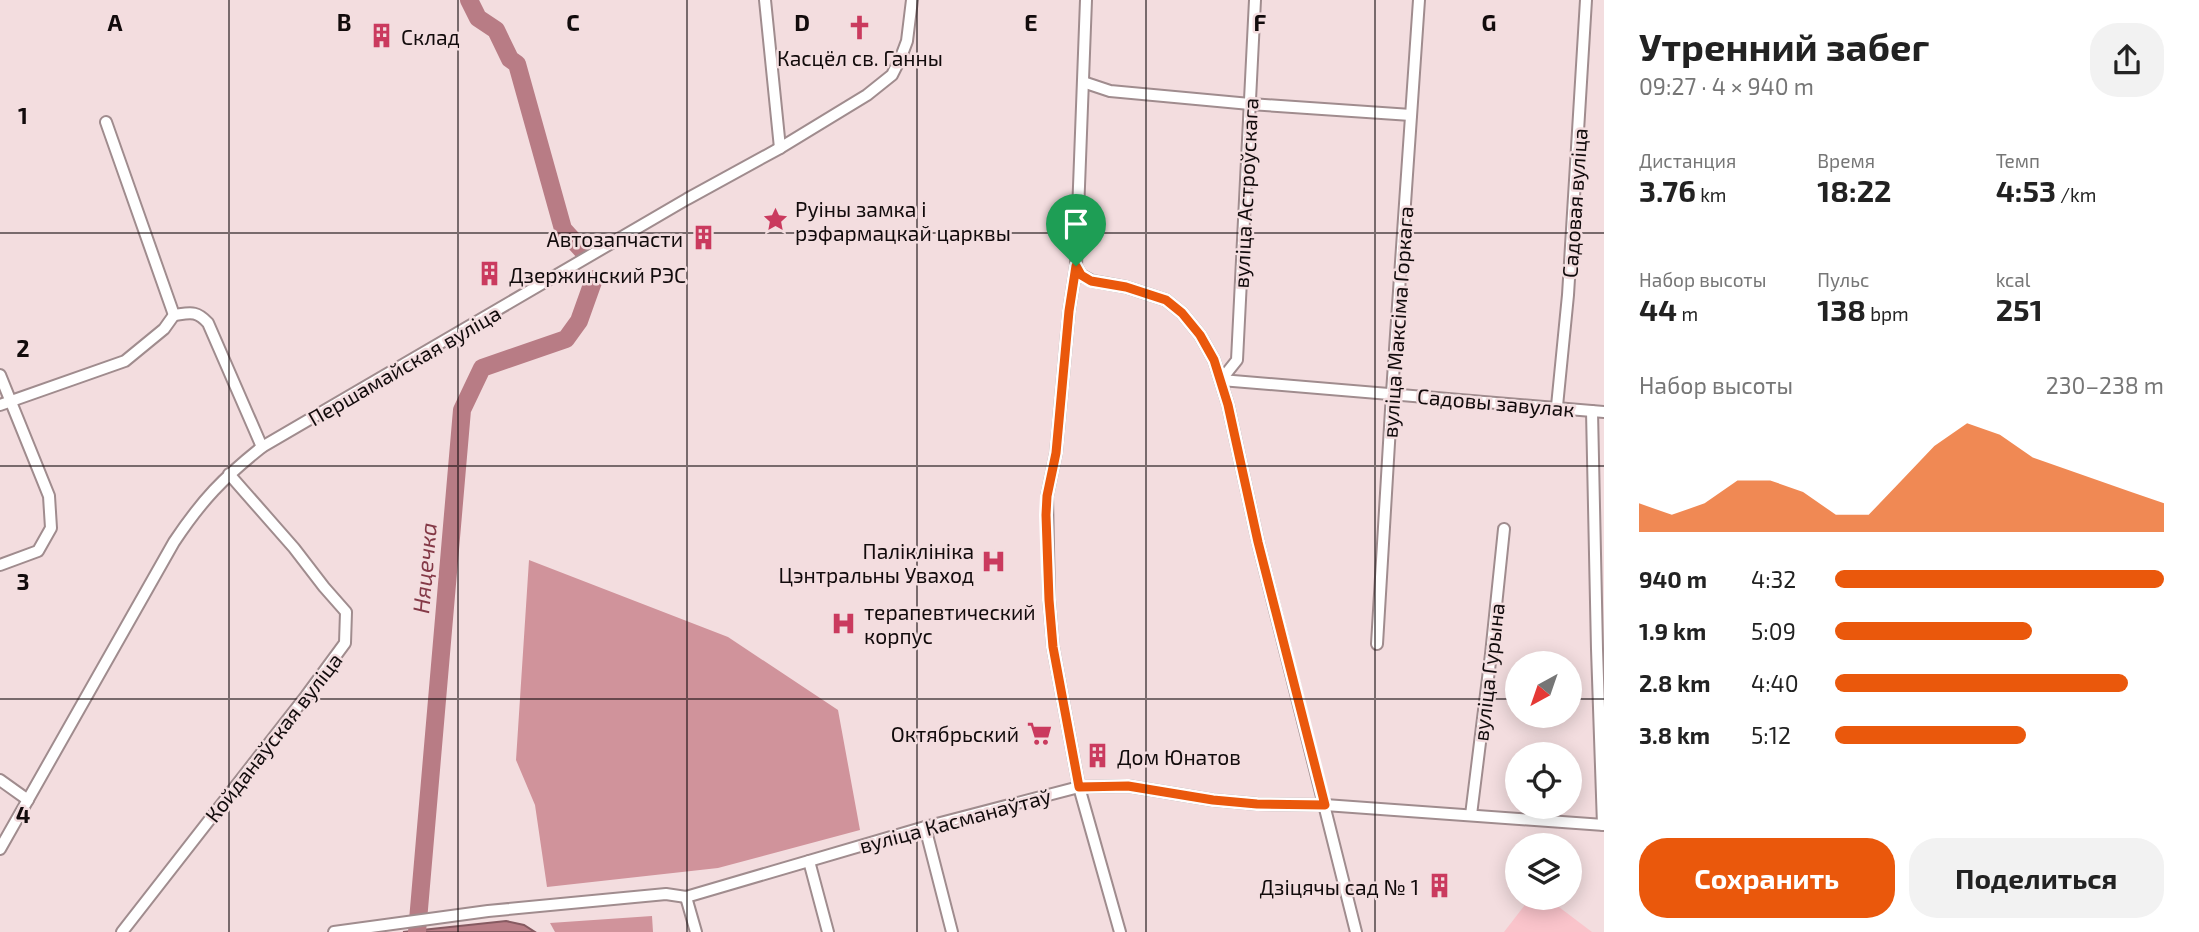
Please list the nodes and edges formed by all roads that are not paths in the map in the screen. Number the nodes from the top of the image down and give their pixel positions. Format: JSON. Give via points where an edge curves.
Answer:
{"nodes":[{"id":1,"x":765,"y":0,"type":"edge"},
{"id":2,"x":912,"y":0,"type":"edge"},
{"id":3,"x":1086,"y":0,"type":"edge"},
{"id":4,"x":1255,"y":0,"type":"edge"},
{"id":5,"x":1419,"y":0,"type":"edge"},
{"id":6,"x":1586,"y":0,"type":"edge"},
{"id":7,"x":1083,"y":82,"type":"junction"},
{"id":8,"x":1250,"y":104,"type":"junction"},
{"id":9,"x":1411,"y":115,"type":"junction"},
{"id":10,"x":106,"y":122,"type":"dead end"},
{"id":11,"x":780,"y":148,"type":"junction"},
{"id":12,"x":1076,"y":266,"type":"junction"},
{"id":13,"x":174,"y":316,"type":"junction"},
{"id":14,"x":0,"y":375,"type":"edge"},
{"id":15,"x":1221,"y":380,"type":"junction"},
{"id":16,"x":1392,"y":393,"type":"junction"},
{"id":17,"x":5,"y":403,"type":"edge"},
{"id":18,"x":1557,"y":406,"type":"junction"},
{"id":19,"x":1598,"y":411,"type":"edge"},
{"id":20,"x":262,"y":447,"type":"junction"},
{"id":21,"x":229,"y":474,"type":"junction"},
{"id":22,"x":1504,"y":529,"type":"dead end"},
{"id":23,"x":0,"y":565,"type":"edge"},
{"id":24,"x":1377,"y":644,"type":"dead end"},
{"id":25,"x":0,"y":780,"type":"edge"},
{"id":26,"x":1079,"y":787,"type":"junction"},
{"id":27,"x":28,"y":800,"type":"junction"},
{"id":28,"x":1325,"y":805,"type":"junction"},
{"id":29,"x":1472,"y":815,"type":"junction"},
{"id":30,"x":1604,"y":825,"type":"edge"},
{"id":31,"x":925,"y":827,"type":"junction"},
{"id":32,"x":0,"y":849,"type":"edge"},
{"id":33,"x":809,"y":861,"type":"junction"},
{"id":34,"x":686,"y":897,"type":"junction"},
{"id":35,"x":122,"y":932,"type":"edge"},
{"id":36,"x":334,"y":932,"type":"edge"},
{"id":37,"x":696,"y":932,"type":"edge"},
{"id":38,"x":828,"y":932,"type":"edge"},
{"id":39,"x":952,"y":932,"type":"edge"},
{"id":40,"x":1120,"y":932,"type":"edge"},
{"id":41,"x":1356,"y":932,"type":"edge"}],
"edges":[{"from":1,"to":11,"type":"street"},
{"from":2,"to":11,"type":"street","name":"Першамайская вуліца","via":[[907,41],[892,75]]},
{"from":3,"to":7,"type":"street"},
{"from":4,"to":8,"type":"street","name":"вуліца Астроўскага"},
{"from":5,"to":9,"type":"street","name":"вуліца Максіма Горкага"},
{"from":6,"to":18,"type":"street","name":"Садовая вуліца"},
{"from":7,"to":8,"type":"street","via":[[1110,91]]},
{"from":7,"to":12,"type":"street"},
{"from":8,"to":9,"type":"street"},
{"from":8,"to":15,"type":"street","name":"вуліца Астроўскага","via":[[1237,360]]},
{"from":9,"to":16,"type":"street","name":"вуліца Максіма Горкага"},
{"from":10,"to":13,"type":"street"},
{"from":11,"to":20,"type":"street","name":"Першамайская вуліца"},
{"from":12,"to":15,"type":"street","via":[[1091,281],[1166,300],[1200,335]]},
{"from":12,"to":26,"type":"street","via":[[1046,515],[1053,647]]},
{"from":13,"to":17,"type":"street","via":[[125,361]]},
{"from":13,"to":20,"type":"street","via":[[194,313],[208,323]]},
{"from":14,"to":17,"type":"street"},
{"from":15,"to":16,"type":"street","name":"Садовы завулак"},
{"from":15,"to":28,"type":"street"},
{"from":16,"to":18,"type":"street","name":"Садовы завулак"},
{"from":16,"to":24,"type":"street","name":"вуліца Максіма Горкага"},
{"from":17,"to":23,"type":"street","via":[[50,496],[51,528],[38,551]]},
{"from":18,"to":19,"type":"street","name":"Садовы завулак"},
{"from":19,"to":30,"type":"street","via":[[1597,649]]},
{"from":20,"to":21,"type":"street","name":"Першамайская вуліца"},
{"from":21,"to":27,"type":"street","name":"Першамайская вуліца","via":[[174,542]]},
{"from":21,"to":35,"type":"street","name":"Койданаўская вуліца","via":[[346,612],[345,643]]},
{"from":22,"to":29,"type":"street","name":"вуліца Гурына"},
{"from":25,"to":27,"type":"street"},
{"from":26,"to":28,"type":"street","name":"вуліца Касманаўтаў","via":[[1128,786],[1235,802]]},
{"from":26,"to":31,"type":"street","name":"вуліца Касманаўтаў"},
{"from":26,"to":40,"type":"street"},
{"from":27,"to":32,"type":"street","name":"Першамайская вуліца"},
{"from":28,"to":29,"type":"street","name":"вуліца Касманаўтаў"},
{"from":28,"to":41,"type":"street"},
{"from":29,"to":30,"type":"street","name":"вуліца Касманаўтаў"},
{"from":31,"to":33,"type":"street","name":"вуліца Касманаўтаў"},
{"from":31,"to":39,"type":"street"},
{"from":33,"to":34,"type":"street","name":"вуліца Касманаўтаў"},
{"from":33,"to":38,"type":"street"},
{"from":34,"to":36,"type":"street","name":"вуліца Касманаўтаў","via":[[666,894],[408,920]]},
{"from":34,"to":37,"type":"street"}]}
